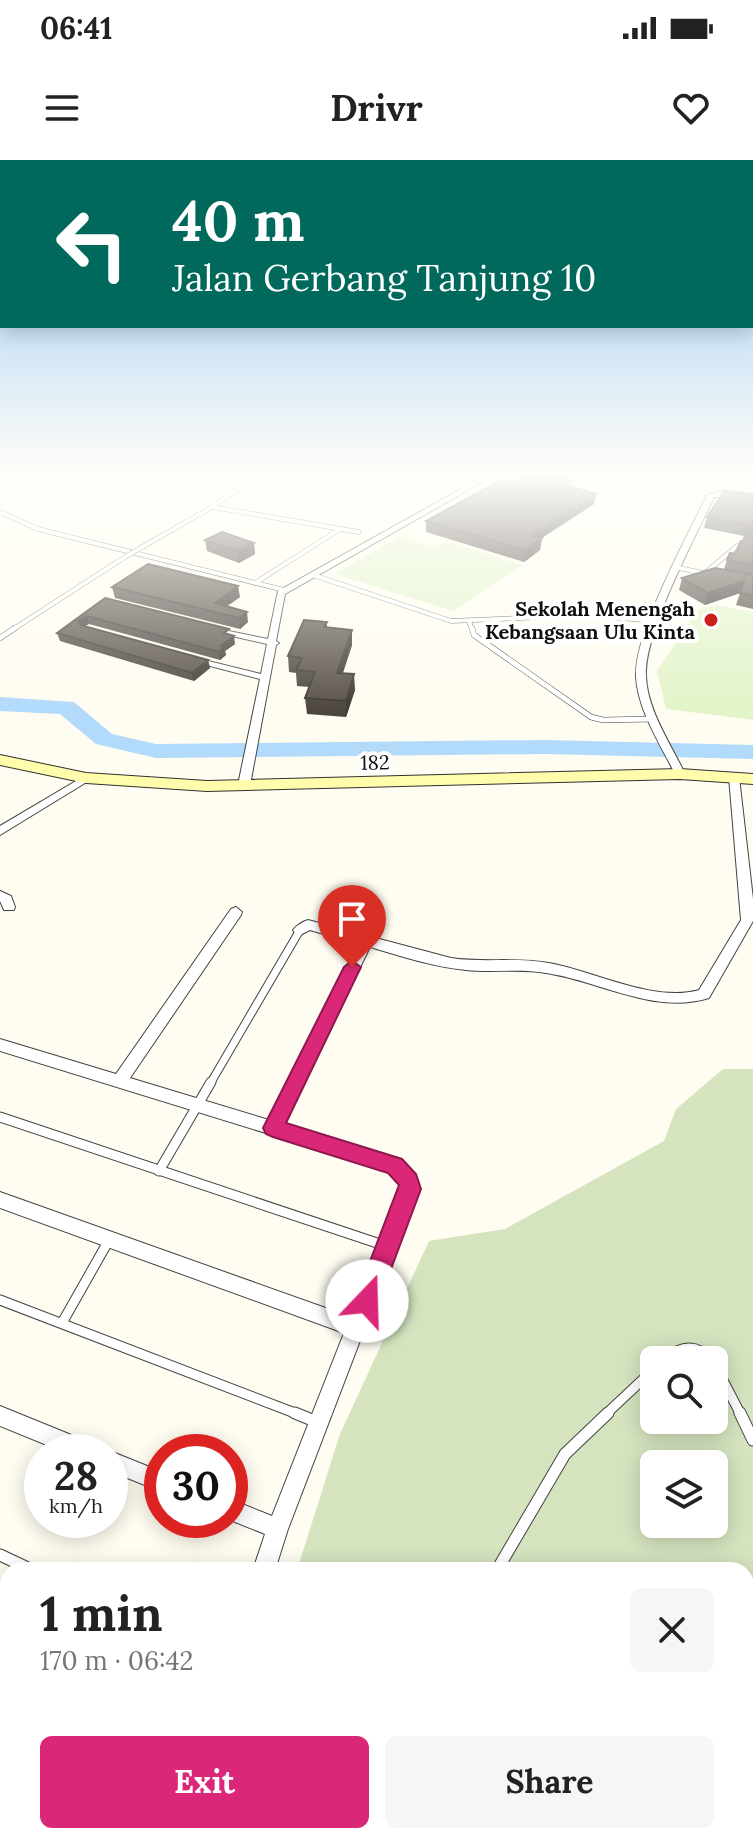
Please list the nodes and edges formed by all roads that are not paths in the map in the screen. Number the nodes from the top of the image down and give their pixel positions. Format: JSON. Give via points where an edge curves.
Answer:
{"nodes":[{"id":1,"x":129,"y":555,"type":"edge"},
{"id":2,"x":141,"y":555,"type":"edge"},
{"id":3,"x":300,"y":555,"type":"edge"},
{"id":4,"x":353,"y":555,"type":"edge"},
{"id":5,"x":685,"y":555,"type":"edge"},
{"id":6,"x":727,"y":555,"type":"edge"},
{"id":7,"x":679,"y":568,"type":"junction"},
{"id":8,"x":705,"y":573,"type":"junction"},
{"id":9,"x":316,"y":576,"type":"junction"},
{"id":10,"x":717,"y":576,"type":"edge"},
{"id":11,"x":255,"y":583,"type":"junction"},
{"id":12,"x":284,"y":590,"type":"junction"},
{"id":13,"x":469,"y":621,"type":"junction"},
{"id":14,"x":654,"y":621,"type":"junction"},
{"id":15,"x":197,"y":625,"type":"edge"},
{"id":16,"x":0,"y":638,"type":"edge"},
{"id":17,"x":274,"y":643,"type":"junction"},
{"id":18,"x":181,"y":657,"type":"edge"},
{"id":19,"x":266,"y":678,"type":"junction"},
{"id":20,"x":654,"y":719,"type":"junction"},
{"id":21,"x":0,"y":760,"type":"edge"},
{"id":22,"x":680,"y":774,"type":"junction"},
{"id":23,"x":734,"y":777,"type":"junction"},
{"id":24,"x":86,"y":778,"type":"junction"},
{"id":25,"x":753,"y":779,"type":"edge"},
{"id":26,"x":244,"y":785,"type":"junction"},
{"id":27,"x":0,"y":831,"type":"edge"},
{"id":28,"x":0,"y":895,"type":"edge"},
{"id":29,"x":9,"y":907,"type":"dead end"},
{"id":30,"x":236,"y":912,"type":"dead end"},
{"id":31,"x":300,"y":930,"type":"joint"},
{"id":32,"x":366,"y":941,"type":"junction"},
{"id":33,"x":1,"y":1046,"type":"edge"},
{"id":34,"x":120,"y":1080,"type":"junction"},
{"id":35,"x":196,"y":1103,"type":"junction"},
{"id":36,"x":0,"y":1117,"type":"edge"},
{"id":37,"x":273,"y":1128,"type":"junction"},
{"id":38,"x":159,"y":1171,"type":"junction"},
{"id":39,"x":0,"y":1200,"type":"edge"},
{"id":40,"x":110,"y":1239,"type":"junction"},
{"id":41,"x":388,"y":1247,"type":"junction"},
{"id":42,"x":0,"y":1300,"type":"edge"},
{"id":43,"x":62,"y":1323,"type":"junction"},
{"id":44,"x":356,"y":1328,"type":"junction"},
{"id":45,"x":640,"y":1382,"type":"edge"},
{"id":46,"x":728,"y":1391,"type":"edge"},
{"id":47,"x":0,"y":1416,"type":"edge"},
{"id":48,"x":319,"y":1422,"type":"junction"},
{"id":49,"x":44,"y":1434,"type":"edge"},
{"id":50,"x":753,"y":1440,"type":"edge"},
{"id":51,"x":248,"y":1517,"type":"edge"},
{"id":52,"x":277,"y":1529,"type":"junction"},
{"id":53,"x":267,"y":1562,"type":"edge"},
{"id":54,"x":502,"y":1562,"type":"edge"}],
"edges":[{"from":1,"to":16,"type":"lane","bridge":true},
{"from":2,"to":11,"type":"lane"},
{"from":3,"to":11,"type":"lane"},
{"from":4,"to":9,"type":"street"},
{"from":5,"to":7,"type":"street"},
{"from":6,"to":8,"type":"lane"},
{"from":7,"to":8,"type":"lane"},
{"from":7,"to":14,"type":"street"},
{"from":8,"to":10,"type":"lane"},
{"from":9,"to":12,"type":"street"},
{"from":9,"to":13,"type":"lane","via":[[440,619]]},
{"from":11,"to":12,"type":"lane"},
{"from":12,"to":17,"type":"street"},
{"from":13,"to":14,"type":"lane","via":[[588,615]]},
{"from":13,"to":20,"type":"lane","via":[[474,635],[591,717]]},
{"from":14,"to":20,"type":"street","via":[[641,670]]},
{"from":15,"to":17,"type":"street"},
{"from":17,"to":19,"type":"street"},
{"from":18,"to":19,"type":"street"},
{"from":19,"to":26,"type":"street"},
{"from":20,"to":22,"type":"street"},
{"from":21,"to":24,"type":"street","name":"182"},
{"from":22,"to":23,"type":"street","name":"182"},
{"from":22,"to":26,"type":"street","name":"182"},
{"from":23,"to":25,"type":"street","name":"182"},
{"from":23,"to":32,"type":"street","via":[[747,920],[704,994],[695,1000],[531,965],[451,963]]},
{"from":24,"to":26,"type":"street","name":"182"},
{"from":24,"to":27,"type":"street"},
{"from":28,"to":29,"type":"street"},
{"from":30,"to":34,"type":"street"},
{"from":31,"to":32,"type":"street","via":[[308,925]]},
{"from":31,"to":35,"type":"lane"},
{"from":32,"to":37,"type":"street"},
{"from":33,"to":34,"type":"street"},
{"from":34,"to":35,"type":"street"},
{"from":35,"to":37,"type":"street"},
{"from":35,"to":38,"type":"lane"},
{"from":36,"to":38,"type":"lane"},
{"from":37,"to":41,"type":"street","via":[[394,1165],[405,1174],[410,1189]]},
{"from":38,"to":41,"type":"lane"},
{"from":39,"to":40,"type":"street"},
{"from":40,"to":43,"type":"lane"},
{"from":40,"to":44,"type":"street"},
{"from":41,"to":44,"type":"street"},
{"from":42,"to":43,"type":"lane"},
{"from":43,"to":48,"type":"lane"},
{"from":44,"to":48,"type":"street"},
{"from":45,"to":54,"type":"lane","via":[[565,1454]]},
{"from":46,"to":50,"type":"lane"},
{"from":47,"to":49,"type":"street"},
{"from":48,"to":52,"type":"street"},
{"from":51,"to":52,"type":"street"},
{"from":52,"to":53,"type":"street"}]}
